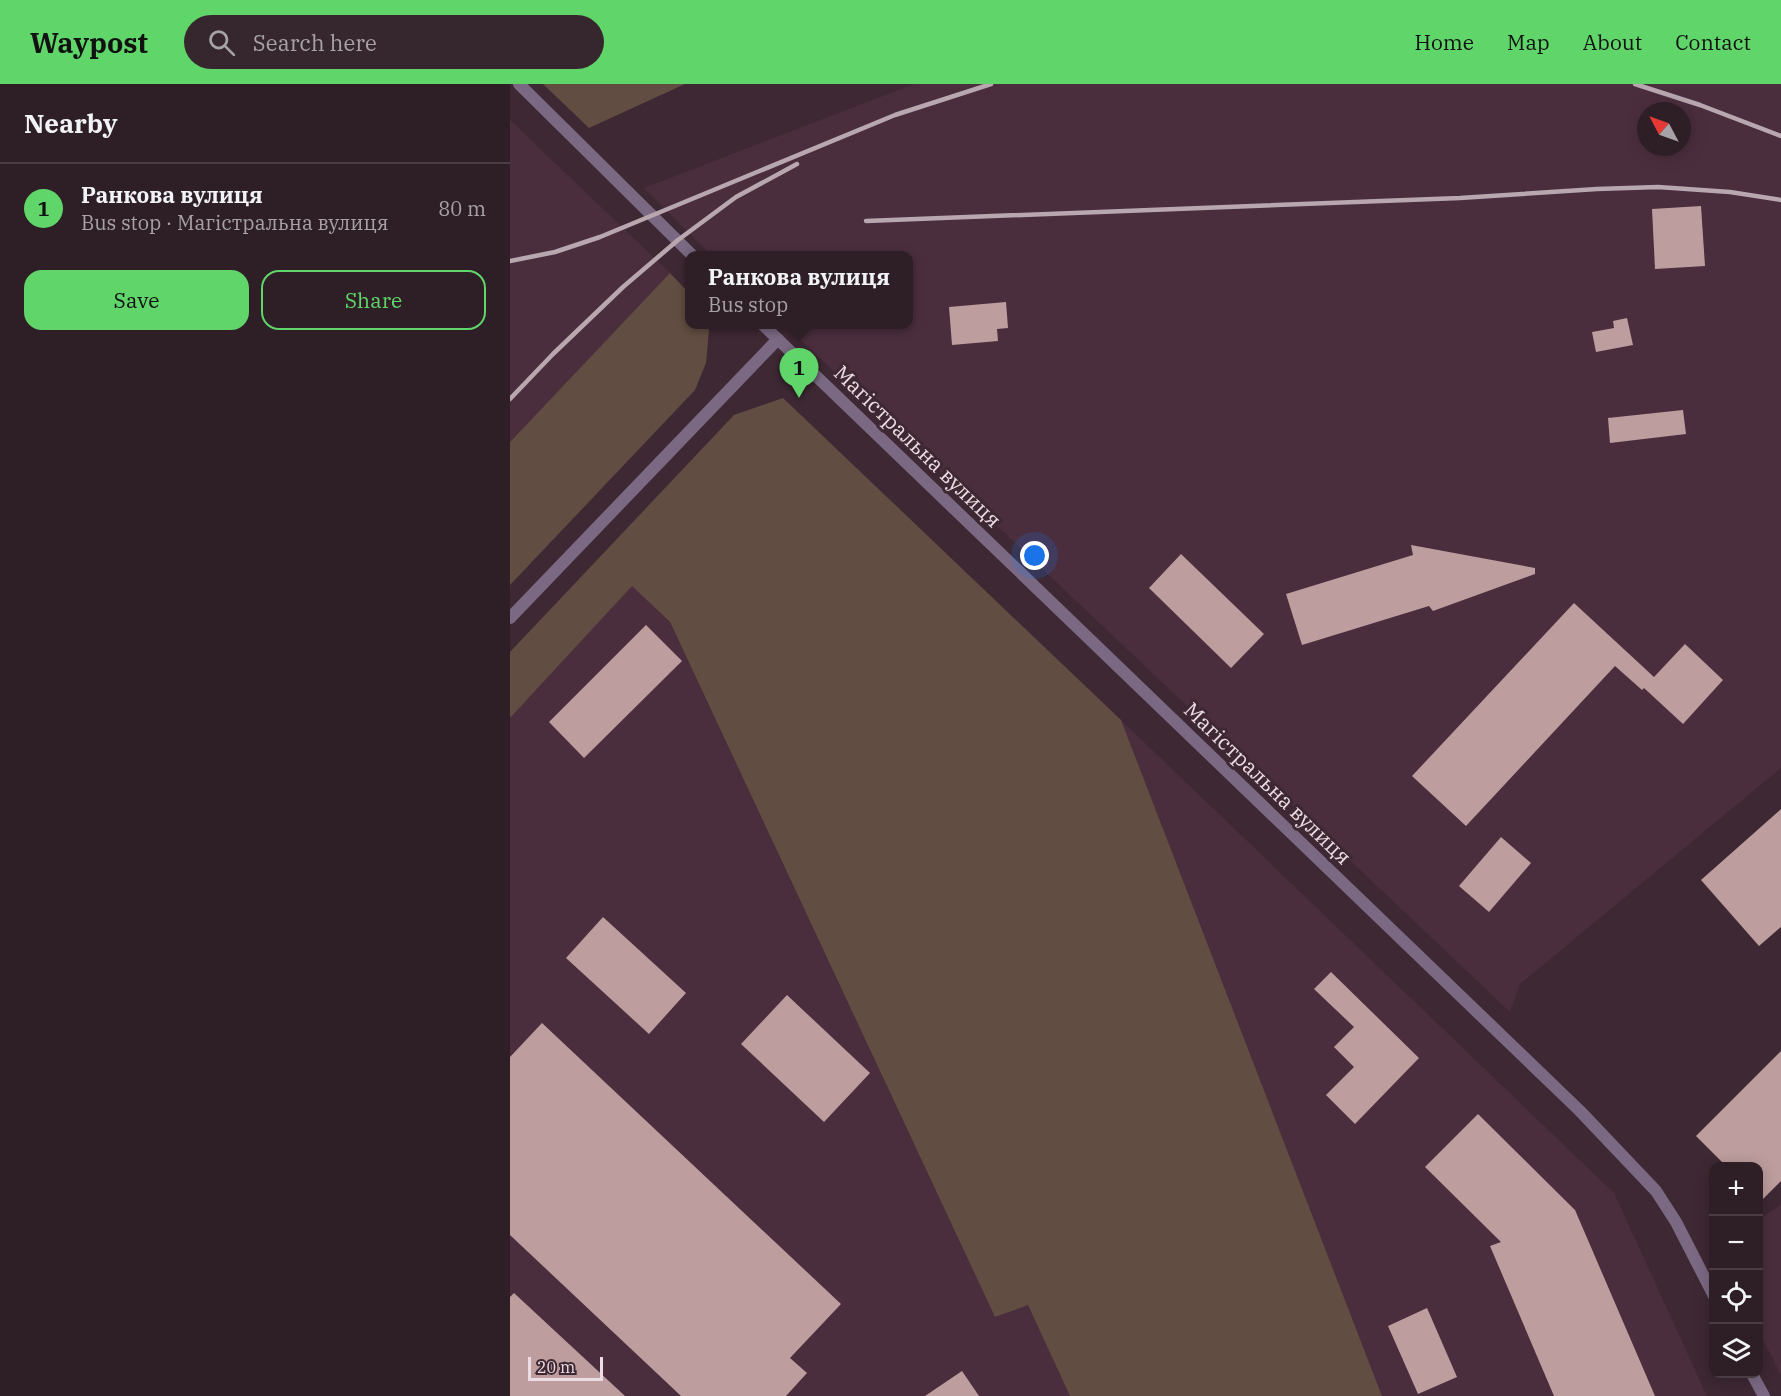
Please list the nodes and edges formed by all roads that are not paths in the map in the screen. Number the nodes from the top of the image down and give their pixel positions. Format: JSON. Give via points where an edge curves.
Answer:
{"nodes":[{"id":1,"x":519,"y":84,"type":"edge"},
{"id":2,"x":689,"y":251,"type":"edge"},
{"id":3,"x":767,"y":329,"type":"edge"},
{"id":4,"x":778,"y":339,"type":"junction"},
{"id":5,"x":510,"y":618,"type":"edge"},
{"id":6,"x":1709,"y":1288,"type":"edge"},
{"id":7,"x":1754,"y":1378,"type":"edge"},
{"id":8,"x":1764,"y":1396,"type":"edge"}],
"edges":[{"from":1,"to":2,"type":"street"},
{"from":3,"to":4,"type":"street","name":"Магістральна вулиця"},
{"from":4,"to":5,"type":"street"},
{"from":4,"to":6,"type":"street","name":"Магістральна вулиця","via":[[1580,1111],[1656,1191]]},
{"from":7,"to":8,"type":"street"}]}
